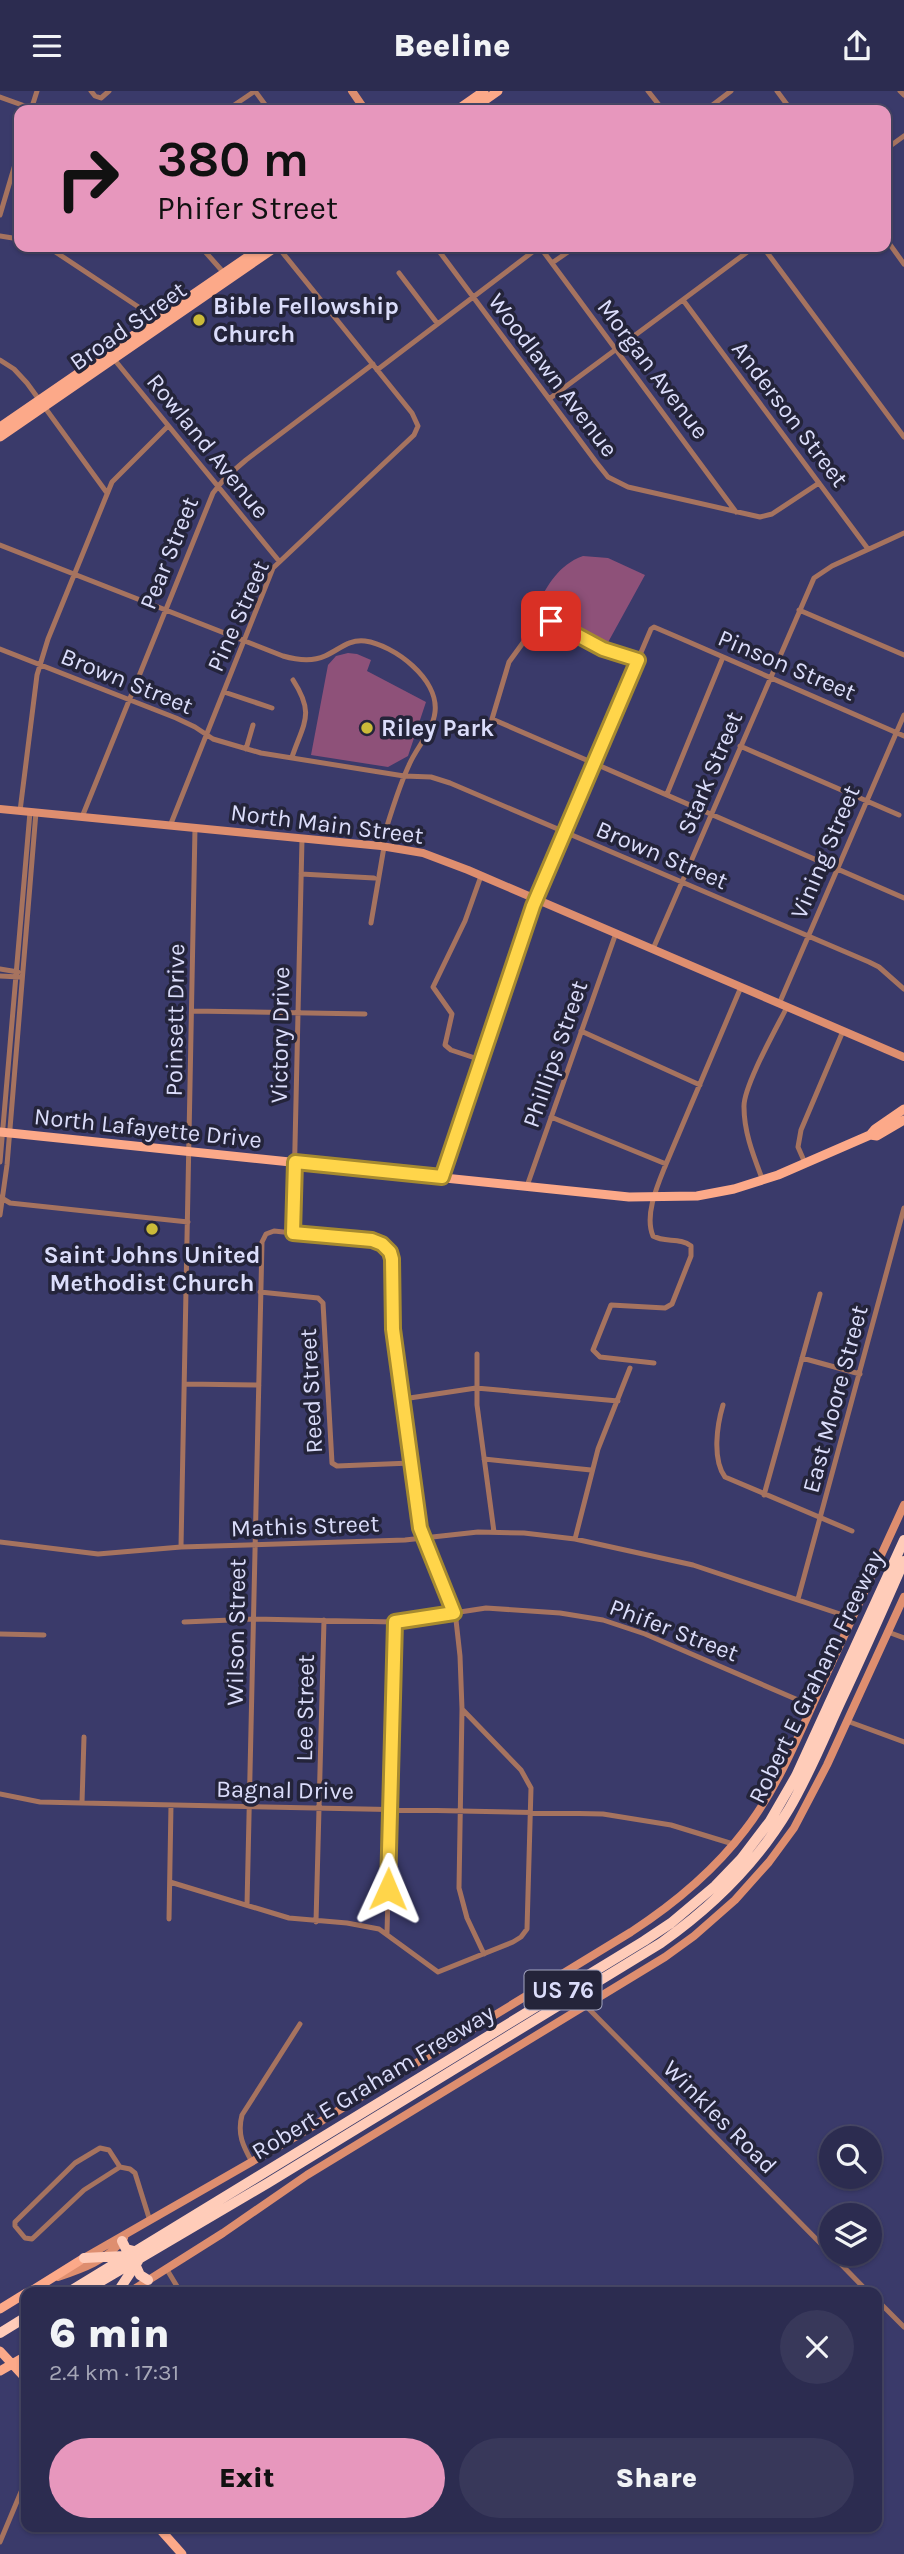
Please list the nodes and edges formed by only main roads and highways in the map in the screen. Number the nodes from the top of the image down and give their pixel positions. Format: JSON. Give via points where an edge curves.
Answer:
{"nodes":[{"id":1,"x":484,"y":91,"type":"edge"},
{"id":2,"x":498,"y":91,"type":"edge"},
{"id":3,"x":464,"y":105,"type":"edge"},
{"id":4,"x":478,"y":105,"type":"edge"},
{"id":5,"x":255,"y":252,"type":"edge"},
{"id":6,"x":269,"y":252,"type":"edge"},
{"id":7,"x":158,"y":324,"type":"junction"},
{"id":8,"x":42,"y":404,"type":"junction"},
{"id":9,"x":0,"y":427,"type":"edge"},
{"id":10,"x":0,"y":437,"type":"edge"},
{"id":11,"x":904,"y":1109,"type":"edge"},
{"id":12,"x":904,"y":1120,"type":"edge"},
{"id":13,"x":4,"y":1132,"type":"edge"},
{"id":14,"x":874,"y":1136,"type":"junction"},
{"id":15,"x":904,"y":1540,"type":"edge"},
{"id":16,"x":904,"y":1561,"type":"edge"},
{"id":17,"x":124,"y":2238,"type":"road end"},
{"id":18,"x":84,"y":2258,"type":"joint"},
{"id":19,"x":136,"y":2258,"type":"junction"},
{"id":20,"x":148,"y":2280,"type":"road end"},
{"id":21,"x":37,"y":2287,"type":"edge"},
{"id":22,"x":78,"y":2287,"type":"edge"},
{"id":23,"x":90,"y":2287,"type":"edge"},
{"id":24,"x":120,"y":2287,"type":"edge"},
{"id":25,"x":21,"y":2297,"type":"edge"},
{"id":26,"x":0,"y":2309,"type":"edge"},
{"id":27,"x":21,"y":2321,"type":"edge"},
{"id":28,"x":6,"y":2332,"type":"edge"},
{"id":29,"x":0,"y":2340,"type":"edge"},
{"id":30,"x":0,"y":2351,"type":"edge"},
{"id":31,"x":21,"y":2359,"type":"edge"},
{"id":32,"x":12,"y":2364,"type":"junction"},
{"id":33,"x":0,"y":2371,"type":"edge"},
{"id":34,"x":21,"y":2374,"type":"edge"},
{"id":35,"x":162,"y":2532,"type":"edge"},
{"id":36,"x":179,"y":2553,"type":"edge"}],
"edges":[{"from":1,"to":3,"type":"main road"},
{"from":2,"to":4,"type":"main road"},
{"from":5,"to":7,"type":"main road","name":"Broad Street"},
{"from":6,"to":7,"type":"main road","name":"Broad Street"},
{"from":7,"to":8,"type":"main road","name":"Broad Street"},
{"from":8,"to":9,"type":"main road","name":"Broad Street"},
{"from":8,"to":10,"type":"main road","name":"Broad Street"},
{"from":11,"to":14,"type":"main road","via":[[875,1129]]},
{"from":12,"to":14,"type":"main road","name":"North Lafayette Drive"},
{"from":13,"to":14,"type":"main road","name":"North Lafayette Drive","via":[[654,1197],[712,1194],[763,1181]]},
{"from":15,"to":19,"type":"highway","name":"Robert E Graham Freeway","number":"US 76","via":[[788,1790],[755,1841],[715,1886],[644,1941]]},
{"from":16,"to":19,"type":"highway","name":"Robert E Graham Freeway","number":"US 76","via":[[791,1806],[759,1852],[714,1901],[661,1943],[268,2183]]},
{"from":17,"to":19,"type":"highway","via":[[126,2249]]},
{"from":18,"to":19,"type":"highway"},
{"from":18,"to":21,"type":"main road"},
{"from":19,"to":20,"type":"highway","via":[[140,2275]]},
{"from":19,"to":22,"type":"highway","name":"Robert E Graham Freeway","number":"US 76"},
{"from":19,"to":23,"type":"highway","name":"Robert E Graham Freeway","number":"US 76"},
{"from":19,"to":24,"type":"highway"},
{"from":25,"to":26,"type":"main road"},
{"from":27,"to":28,"type":"highway"},
{"from":28,"to":29,"type":"highway"},
{"from":30,"to":32,"type":"main road"},
{"from":31,"to":32,"type":"main road"},
{"from":32,"to":33,"type":"main road"},
{"from":32,"to":34,"type":"main road"},
{"from":35,"to":36,"type":"main road"}]}
